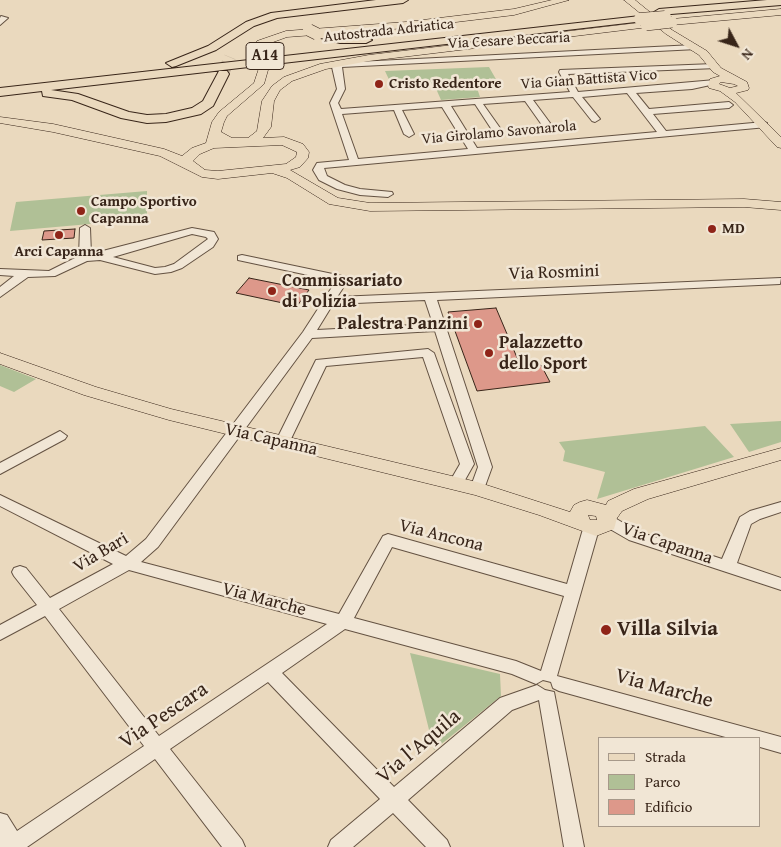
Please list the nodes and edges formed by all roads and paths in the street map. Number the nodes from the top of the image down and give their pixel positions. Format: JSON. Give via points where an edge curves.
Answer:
{"nodes":[{"id":1,"x":403,"y":0,"type":"edge"},
{"id":2,"x":564,"y":0,"type":"edge"},
{"id":3,"x":630,"y":0,"type":"edge"},
{"id":4,"x":361,"y":4,"type":"junction"},
{"id":5,"x":781,"y":8,"type":"edge"},
{"id":6,"x":318,"y":9,"type":"junction"},
{"id":7,"x":639,"y":13,"type":"edge"},
{"id":8,"x":665,"y":17,"type":"junction"},
{"id":9,"x":411,"y":39,"type":"junction"},
{"id":10,"x":694,"y":46,"type":"junction"},
{"id":11,"x":233,"y":50,"type":"tunnel mouth"},
{"id":12,"x":258,"y":54,"type":"dead end"},
{"id":13,"x":263,"y":70,"type":"dead end"},
{"id":14,"x":218,"y":71,"type":"junction"},
{"id":15,"x":118,"y":73,"type":"junction"},
{"id":16,"x":717,"y":80,"type":"junction"},
{"id":17,"x":626,"y":82,"type":"junction"},
{"id":18,"x":0,"y":86,"type":"edge"},
{"id":19,"x":743,"y":89,"type":"junction"},
{"id":20,"x":0,"y":92,"type":"edge"},
{"id":21,"x":575,"y":94,"type":"junction"},
{"id":22,"x":691,"y":95,"type":"junction"},
{"id":23,"x":0,"y":96,"type":"edge"},
{"id":24,"x":527,"y":98,"type":"junction"},
{"id":25,"x":477,"y":101,"type":"junction"},
{"id":26,"x":445,"y":104,"type":"junction"},
{"id":27,"x":730,"y":105,"type":"dead end"},
{"id":28,"x":397,"y":108,"type":"junction"},
{"id":29,"x":118,"y":112,"type":"junction"},
{"id":30,"x":336,"y":112,"type":"junction"},
{"id":31,"x":646,"y":112,"type":"junction"},
{"id":32,"x":595,"y":119,"type":"dead end"},
{"id":33,"x":0,"y":120,"type":"edge"},
{"id":34,"x":545,"y":123,"type":"dead end"},
{"id":35,"x":764,"y":126,"type":"junction"},
{"id":36,"x":264,"y":127,"type":"junction"},
{"id":37,"x":495,"y":128,"type":"dead end"},
{"id":38,"x":781,"y":133,"type":"edge"},
{"id":39,"x":409,"y":134,"type":"dead end"},
{"id":40,"x":664,"y":134,"type":"junction"},
{"id":41,"x":213,"y":140,"type":"junction"},
{"id":42,"x":278,"y":140,"type":"junction"},
{"id":43,"x":252,"y":141,"type":"junction"},
{"id":44,"x":781,"y":144,"type":"edge"},
{"id":45,"x":474,"y":150,"type":"junction"},
{"id":46,"x":196,"y":151,"type":"junction"},
{"id":47,"x":164,"y":153,"type":"junction"},
{"id":48,"x":354,"y":161,"type":"junction"},
{"id":49,"x":186,"y":162,"type":"junction"},
{"id":50,"x":296,"y":164,"type":"junction"},
{"id":51,"x":276,"y":170,"type":"junction"},
{"id":52,"x":297,"y":178,"type":"junction"},
{"id":53,"x":388,"y":194,"type":"dead end"},
{"id":54,"x":781,"y":197,"type":"edge"},
{"id":55,"x":744,"y":203,"type":"junction"},
{"id":56,"x":781,"y":206,"type":"edge"},
{"id":57,"x":85,"y":228,"type":"dead end"},
{"id":58,"x":100,"y":257,"type":"junction"},
{"id":59,"x":85,"y":258,"type":"junction"},
{"id":60,"x":242,"y":258,"type":"dead end"},
{"id":61,"x":0,"y":272,"type":"edge"},
{"id":62,"x":25,"y":273,"type":"junction"},
{"id":63,"x":780,"y":281,"type":"dead end"},
{"id":64,"x":0,"y":293,"type":"edge"},
{"id":65,"x":430,"y":296,"type":"junction"},
{"id":66,"x":329,"y":301,"type":"junction"},
{"id":67,"x":440,"y":327,"type":"junction"},
{"id":68,"x":308,"y":334,"type":"junction"},
{"id":69,"x":0,"y":358,"type":"edge"},
{"id":70,"x":236,"y":432,"type":"junction"},
{"id":71,"x":60,"y":436,"type":"dead end"},
{"id":72,"x":282,"y":443,"type":"junction"},
{"id":73,"x":781,"y":454,"type":"edge"},
{"id":74,"x":0,"y":469,"type":"edge"},
{"id":75,"x":456,"y":483,"type":"junction"},
{"id":76,"x":477,"y":489,"type":"junction"},
{"id":77,"x":0,"y":500,"type":"edge"},
{"id":78,"x":781,"y":507,"type":"edge"},
{"id":79,"x":593,"y":518,"type":"junction"},
{"id":80,"x":127,"y":564,"type":"junction"},
{"id":81,"x":728,"y":565,"type":"junction"},
{"id":82,"x":20,"y":572,"type":"dead end"},
{"id":83,"x":781,"y":584,"type":"edge"},
{"id":84,"x":573,"y":592,"type":"junction"},
{"id":85,"x":47,"y":607,"type":"junction"},
{"id":86,"x":343,"y":622,"type":"junction"},
{"id":87,"x":0,"y":633,"type":"edge"},
{"id":88,"x":270,"y":672,"type":"junction"},
{"id":89,"x":546,"y":685,"type":"junction"},
{"id":90,"x":755,"y":737,"type":"edge"},
{"id":91,"x":761,"y":739,"type":"edge"},
{"id":92,"x":781,"y":744,"type":"edge"},
{"id":93,"x":156,"y":748,"type":"junction"},
{"id":94,"x":394,"y":800,"type":"junction"},
{"id":95,"x":0,"y":822,"type":"edge"},
{"id":96,"x":14,"y":846,"type":"edge"},
{"id":97,"x":235,"y":847,"type":"edge"},
{"id":98,"x":338,"y":847,"type":"edge"},
{"id":99,"x":440,"y":847,"type":"edge"},
{"id":100,"x":574,"y":847,"type":"edge"}],
"edges":[{"from":1,"to":4,"type":"highway"},
{"from":2,"to":12,"type":"main road","via":[[521,10],[416,24],[286,34],[261,43],[257,47]]},
{"from":3,"to":7,"type":"main road"},
{"from":4,"to":6,"type":"highway"},
{"from":4,"to":9,"type":"highway","via":[[318,14],[309,21],[313,32],[356,40]]},
{"from":5,"to":8,"type":"main road"},
{"from":5,"to":8,"type":"highway","name":"Autostrada Adriatica","number":"A14"},
{"from":5,"to":8,"type":"highway","name":"Autostrada Adriatica","number":"A14","via":[[756,3]]},
{"from":6,"to":11,"type":"highway","via":[[281,17],[260,26],[244,35]]},
{"from":6,"to":15,"type":"highway","via":[[270,16],[194,56],[170,64]]},
{"from":7,"to":8,"type":"highway","name":"Autostrada Adriatica","number":"A14","bridge":true},
{"from":7,"to":9,"type":"highway","name":"Autostrada Adriatica","number":"A14"},
{"from":7,"to":10,"type":"main road"},
{"from":7,"to":14,"type":"highway","name":"Autostrada Adriatica","number":"A14"},
{"from":7,"to":36,"type":"main road","via":[[324,66],[288,79],[276,88],[268,101]]},
{"from":9,"to":15,"type":"highway","name":"Autostrada Adriatica","number":"A14"},
{"from":10,"to":16,"type":"main road","via":[[709,58]]},
{"from":10,"to":30,"type":"street","name":"Via Cesare Beccaria","via":[[340,65],[336,67],[341,89],[334,103]]},
{"from":13,"to":41,"type":"main road","via":[[259,84],[223,114]]},
{"from":14,"to":20,"type":"highway","name":"Autostrada Adriatica","number":"A14"},
{"from":14,"to":29,"type":"highway","via":[[144,79],[114,94],[113,106]]},
{"from":14,"to":29,"type":"highway","via":[[212,99],[196,111],[156,118]]},
{"from":15,"to":18,"type":"highway","name":"Autostrada Adriatica","number":"A14"},
{"from":16,"to":17,"type":"street"},
{"from":16,"to":19,"type":"main road"},
{"from":16,"to":19,"type":"main road","via":[[732,79],[743,84]]},
{"from":16,"to":22,"type":"street","name":"Via Gian Battista Vico"},
{"from":16,"to":35,"type":"main road"},
{"from":17,"to":21,"type":"street","name":"Via Gian Battista Vico"},
{"from":17,"to":21,"type":"street","via":[[563,72]]},
{"from":17,"to":22,"type":"street","name":"Via Gian Battista Vico"},
{"from":17,"to":31,"type":"street"},
{"from":19,"to":38,"type":"main road"},
{"from":21,"to":24,"type":"street","name":"Via Gian Battista Vico"},
{"from":21,"to":32,"type":"street"},
{"from":22,"to":27,"type":"street"},
{"from":22,"to":31,"type":"street"},
{"from":23,"to":29,"type":"highway","via":[[65,95]]},
{"from":24,"to":25,"type":"street","name":"Via Gian Battista Vico"},
{"from":24,"to":34,"type":"street"},
{"from":25,"to":26,"type":"street","name":"Via Gian Battista Vico"},
{"from":25,"to":37,"type":"street"},
{"from":26,"to":28,"type":"street","name":"Via Gian Battista Vico"},
{"from":26,"to":45,"type":"street"},
{"from":28,"to":30,"type":"street","name":"Via Gian Battista Vico"},
{"from":28,"to":39,"type":"street"},
{"from":30,"to":48,"type":"street"},
{"from":31,"to":40,"type":"street"},
{"from":33,"to":47,"type":"main road","via":[[54,128]]},
{"from":35,"to":40,"type":"street","name":"Via Girolamo Savonarola"},
{"from":35,"to":44,"type":"main road"},
{"from":36,"to":42,"type":"main road"},
{"from":36,"to":43,"type":"main road"},
{"from":40,"to":45,"type":"street","name":"Via Girolamo Savonarola"},
{"from":41,"to":43,"type":"main road"},
{"from":41,"to":46,"type":"main road"},
{"from":42,"to":43,"type":"main road"},
{"from":42,"to":50,"type":"main road","via":[[289,142],[303,152]]},
{"from":45,"to":48,"type":"street","name":"Via Girolamo Savonarola"},
{"from":46,"to":47,"type":"main road"},
{"from":46,"to":49,"type":"main road","via":[[188,156]]},
{"from":47,"to":49,"type":"main road"},
{"from":48,"to":53,"type":"street","name":"Via Girolamo Savonarola","via":[[320,165],[318,170],[323,178],[341,187]]},
{"from":49,"to":51,"type":"main road","via":[[202,173],[218,175]]},
{"from":50,"to":51,"type":"main road"},
{"from":50,"to":52,"type":"main road"},
{"from":51,"to":52,"type":"main road"},
{"from":52,"to":55,"type":"main road","via":[[334,201],[370,207]]},
{"from":54,"to":55,"type":"main road"},
{"from":55,"to":56,"type":"main road"},
{"from":57,"to":59,"type":"street"},
{"from":58,"to":58,"type":"street","via":[[192,231],[210,234],[213,239],[178,266],[167,270],[156,271]]},
{"from":58,"to":59,"type":"street"},
{"from":59,"to":62,"type":"street","via":[[51,274]]},
{"from":60,"to":66,"type":"street","via":[[343,279]]},
{"from":61,"to":62,"type":"street"},
{"from":62,"to":64,"type":"street"},
{"from":63,"to":65,"type":"street","name":"Via Rosmini"},
{"from":65,"to":66,"type":"street","name":"Via Rosmini"},
{"from":65,"to":67,"type":"street"},
{"from":66,"to":68,"type":"street"},
{"from":67,"to":68,"type":"street"},
{"from":67,"to":76,"type":"street","via":[[485,467]]},
{"from":68,"to":70,"type":"street"},
{"from":69,"to":70,"type":"main road","name":"Via Capanna","via":[[90,391]]},
{"from":70,"to":72,"type":"main road","name":"Via Capanna"},
{"from":70,"to":80,"type":"street","name":"Via Bari","via":[[152,543]]},
{"from":71,"to":74,"type":"street"},
{"from":72,"to":75,"type":"main road","name":"Via Capanna"},
{"from":72,"to":75,"type":"street","via":[[320,363],[428,353],[467,464]]},
{"from":73,"to":79,"type":"main road","via":[[641,494]]},
{"from":75,"to":76,"type":"main road","name":"Via Capanna"},
{"from":76,"to":79,"type":"main road","name":"Via Capanna","via":[[546,510]]},
{"from":77,"to":80,"type":"street","name":"Via Marche"},
{"from":78,"to":81,"type":"street","name":"Via Capanna","via":[[745,521]]},
{"from":79,"to":81,"type":"street","name":"Via Capanna","via":[[634,536]]},
{"from":79,"to":84,"type":"street"},
{"from":80,"to":85,"type":"street","name":"Via Bari"},
{"from":80,"to":86,"type":"street","name":"Via Marche"},
{"from":81,"to":83,"type":"street","name":"Via Capanna"},
{"from":82,"to":85,"type":"street"},
{"from":84,"to":86,"type":"street","name":"Via Ancona","via":[[388,540]]},
{"from":84,"to":89,"type":"street"},
{"from":85,"to":87,"type":"street","name":"Via Bari"},
{"from":85,"to":93,"type":"street"},
{"from":86,"to":88,"type":"street","name":"Via Pescara"},
{"from":86,"to":89,"type":"street","name":"Via Marche","via":[[516,668]]},
{"from":88,"to":93,"type":"street","name":"Via Pescara"},
{"from":88,"to":94,"type":"street"},
{"from":89,"to":90,"type":"street","name":"Via Marche"},
{"from":89,"to":94,"type":"street","name":"Via l'Aquila","via":[[506,704]]},
{"from":89,"to":100,"type":"street"},
{"from":91,"to":92,"type":"street","name":"Via Marche"},
{"from":93,"to":96,"type":"street","name":"Via Pescara"},
{"from":93,"to":97,"type":"street"},
{"from":94,"to":98,"type":"street","name":"Via l'Aquila"},
{"from":94,"to":99,"type":"street"},
{"from":95,"to":96,"type":"street"}]}
